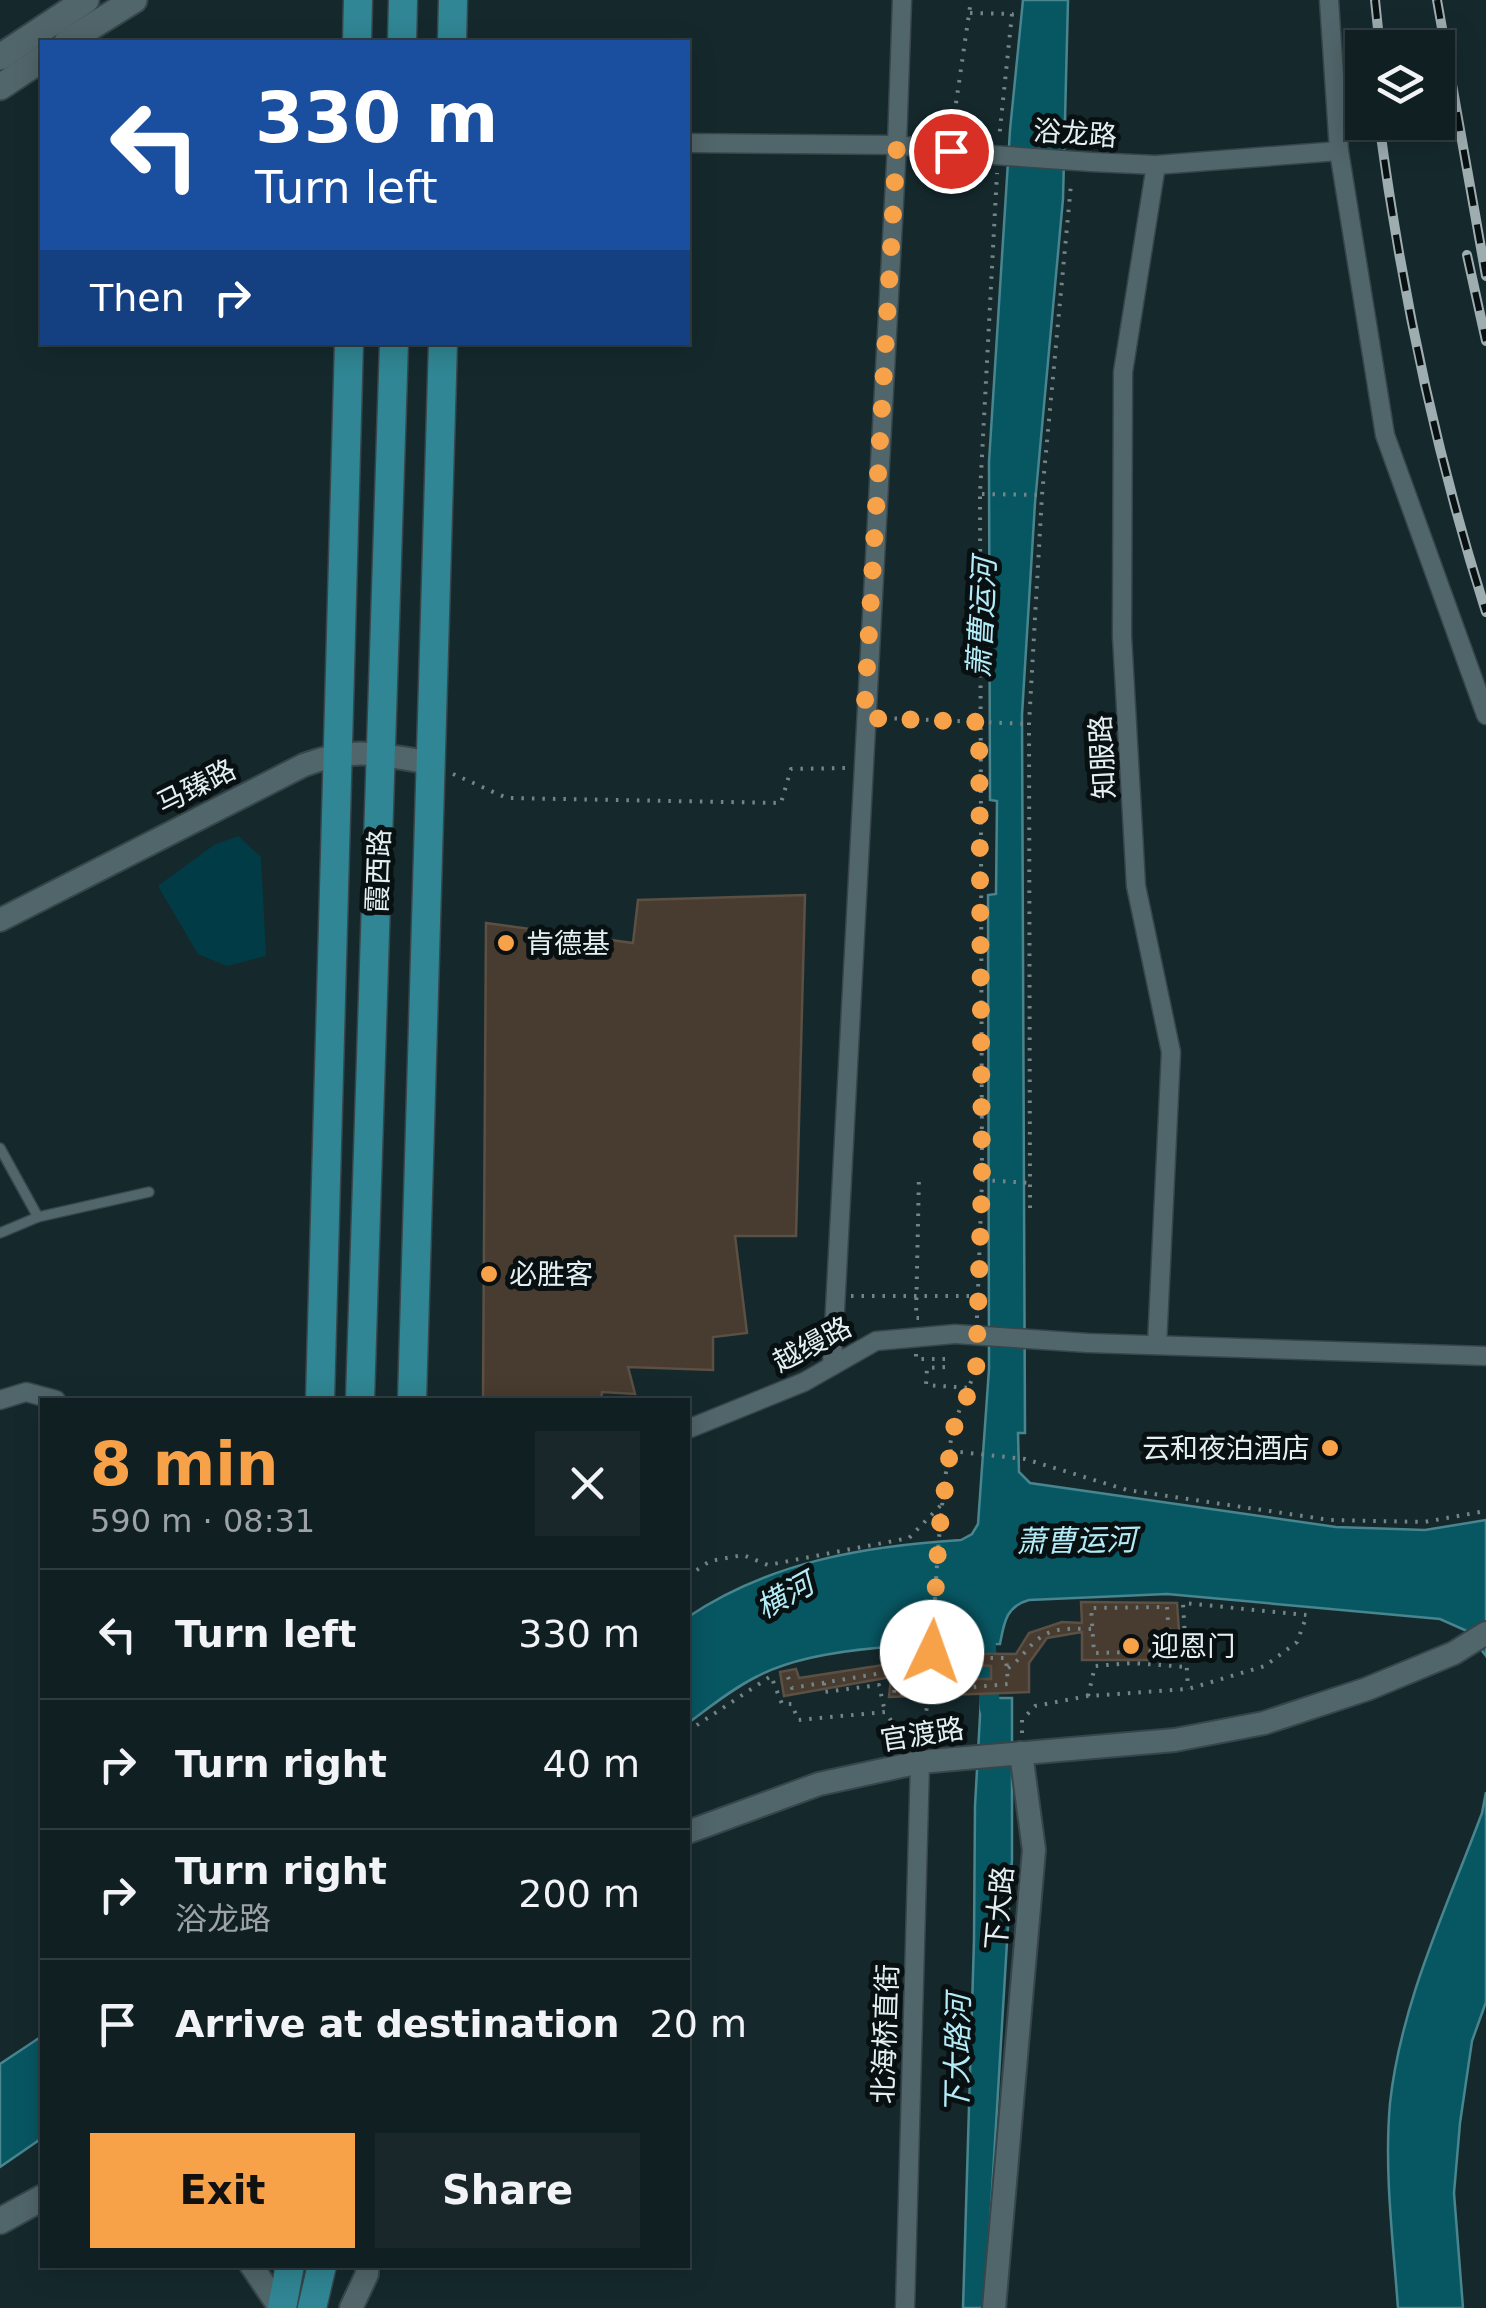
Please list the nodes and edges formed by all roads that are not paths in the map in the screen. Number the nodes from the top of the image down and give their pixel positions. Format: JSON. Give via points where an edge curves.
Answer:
{"nodes":[{"id":1,"x":86,"y":0,"type":"edge"},
{"id":2,"x":134,"y":0,"type":"edge"},
{"id":3,"x":358,"y":0,"type":"edge"},
{"id":4,"x":403,"y":0,"type":"edge"},
{"id":5,"x":453,"y":0,"type":"edge"},
{"id":6,"x":902,"y":0,"type":"edge"},
{"id":7,"x":1330,"y":0,"type":"edge"},
{"id":8,"x":70,"y":40,"type":"edge"},
{"id":9,"x":357,"y":40,"type":"edge"},
{"id":10,"x":402,"y":40,"type":"edge"},
{"id":11,"x":452,"y":40,"type":"edge"},
{"id":12,"x":0,"y":58,"type":"edge"},
{"id":13,"x":40,"y":60,"type":"edge"},
{"id":14,"x":0,"y":87,"type":"edge"},
{"id":15,"x":690,"y":143,"type":"edge"},
{"id":16,"x":897,"y":144,"type":"junction"},
{"id":17,"x":1339,"y":151,"type":"junction"},
{"id":18,"x":1156,"y":165,"type":"junction"},
{"id":19,"x":349,"y":345,"type":"edge"},
{"id":20,"x":394,"y":345,"type":"edge"},
{"id":21,"x":444,"y":345,"type":"edge"},
{"id":22,"x":1486,"y":715,"type":"edge"},
{"id":23,"x":337,"y":752,"type":"junction"},
{"id":24,"x":382,"y":754,"type":"junction"},
{"id":25,"x":431,"y":763,"type":"junction"},
{"id":26,"x":0,"y":920,"type":"edge"},
{"id":27,"x":0,"y":1148,"type":"edge"},
{"id":28,"x":150,"y":1192,"type":"dead end"},
{"id":29,"x":38,"y":1217,"type":"junction"},
{"id":30,"x":0,"y":1234,"type":"edge"},
{"id":31,"x":1158,"y":1345,"type":"junction"},
{"id":32,"x":1486,"y":1356,"type":"edge"},
{"id":33,"x":832,"y":1366,"type":"junction"},
{"id":34,"x":48,"y":1398,"type":"edge"},
{"id":35,"x":320,"y":1398,"type":"edge"},
{"id":36,"x":360,"y":1398,"type":"edge"},
{"id":37,"x":412,"y":1398,"type":"edge"},
{"id":38,"x":0,"y":1400,"type":"edge"},
{"id":39,"x":690,"y":1428,"type":"edge"},
{"id":40,"x":1486,"y":1633,"type":"edge"},
{"id":41,"x":1020,"y":1753,"type":"junction"},
{"id":42,"x":920,"y":1762,"type":"junction"},
{"id":43,"x":690,"y":1831,"type":"edge"},
{"id":44,"x":40,"y":2199,"type":"edge"},
{"id":45,"x":0,"y":2221,"type":"edge"},
{"id":46,"x":254,"y":2268,"type":"edge"},
{"id":47,"x":289,"y":2268,"type":"edge"},
{"id":48,"x":321,"y":2268,"type":"edge"},
{"id":49,"x":367,"y":2268,"type":"edge"},
{"id":50,"x":281,"y":2308,"type":"edge"},
{"id":51,"x":312,"y":2308,"type":"edge"},
{"id":52,"x":351,"y":2308,"type":"edge"},
{"id":53,"x":905,"y":2308,"type":"edge"},
{"id":54,"x":994,"y":2308,"type":"edge"}],
"edges":[{"from":1,"to":12,"type":"main road"},
{"from":2,"to":8,"type":"main road"},
{"from":3,"to":9,"type":"main road"},
{"from":4,"to":10,"type":"main road"},
{"from":5,"to":11,"type":"main road"},
{"from":6,"to":16,"type":"street"},
{"from":7,"to":17,"type":"street"},
{"from":13,"to":14,"type":"main road"},
{"from":15,"to":16,"type":"street","name":"浴龙路"},
{"from":16,"to":18,"type":"street","name":"浴龙路","bridge":true},
{"from":16,"to":33,"type":"street"},
{"from":17,"to":18,"type":"street","name":"浴龙路"},
{"from":17,"to":22,"type":"street","via":[[1385,434]]},
{"from":18,"to":31,"type":"street","name":"知服路","via":[[1123,372],[1122,636],[1136,886],[1171,1052]]},
{"from":19,"to":23,"type":"main road","name":"霞西路"},
{"from":20,"to":24,"type":"main road","name":"霞西路"},
{"from":21,"to":25,"type":"main road"},
{"from":23,"to":24,"type":"street","name":"马臻路"},
{"from":23,"to":26,"type":"street","name":"马臻路"},
{"from":23,"to":35,"type":"main road","name":"霞西路"},
{"from":24,"to":25,"type":"street","name":"马臻路"},
{"from":24,"to":36,"type":"main road","name":"霞西路"},
{"from":25,"to":37,"type":"main road"},
{"from":27,"to":29,"type":"lane"},
{"from":28,"to":29,"type":"lane"},
{"from":29,"to":30,"type":"lane"},
{"from":31,"to":32,"type":"street","name":"越缦路"},
{"from":31,"to":33,"type":"street","name":"越缦路","bridge":true,"via":[[955,1334],[876,1341]]},
{"from":33,"to":39,"type":"street","name":"越缦路"},
{"from":34,"to":38,"type":"street","via":[[26,1392]]},
{"from":40,"to":41,"type":"street","name":"官渡路","via":[[1367,1689],[1264,1723],[1175,1740]]},
{"from":41,"to":42,"type":"street","name":"官渡路"},
{"from":41,"to":54,"type":"street","name":"下大路","via":[[1034,1850]]},
{"from":42,"to":43,"type":"street","name":"官渡路","via":[[819,1784]]},
{"from":42,"to":53,"type":"street","name":"北海桥直街"},
{"from":44,"to":45,"type":"main road"},
{"from":46,"to":50,"type":"street"},
{"from":47,"to":50,"type":"main road"},
{"from":48,"to":51,"type":"main road"},
{"from":49,"to":52,"type":"street"}]}
